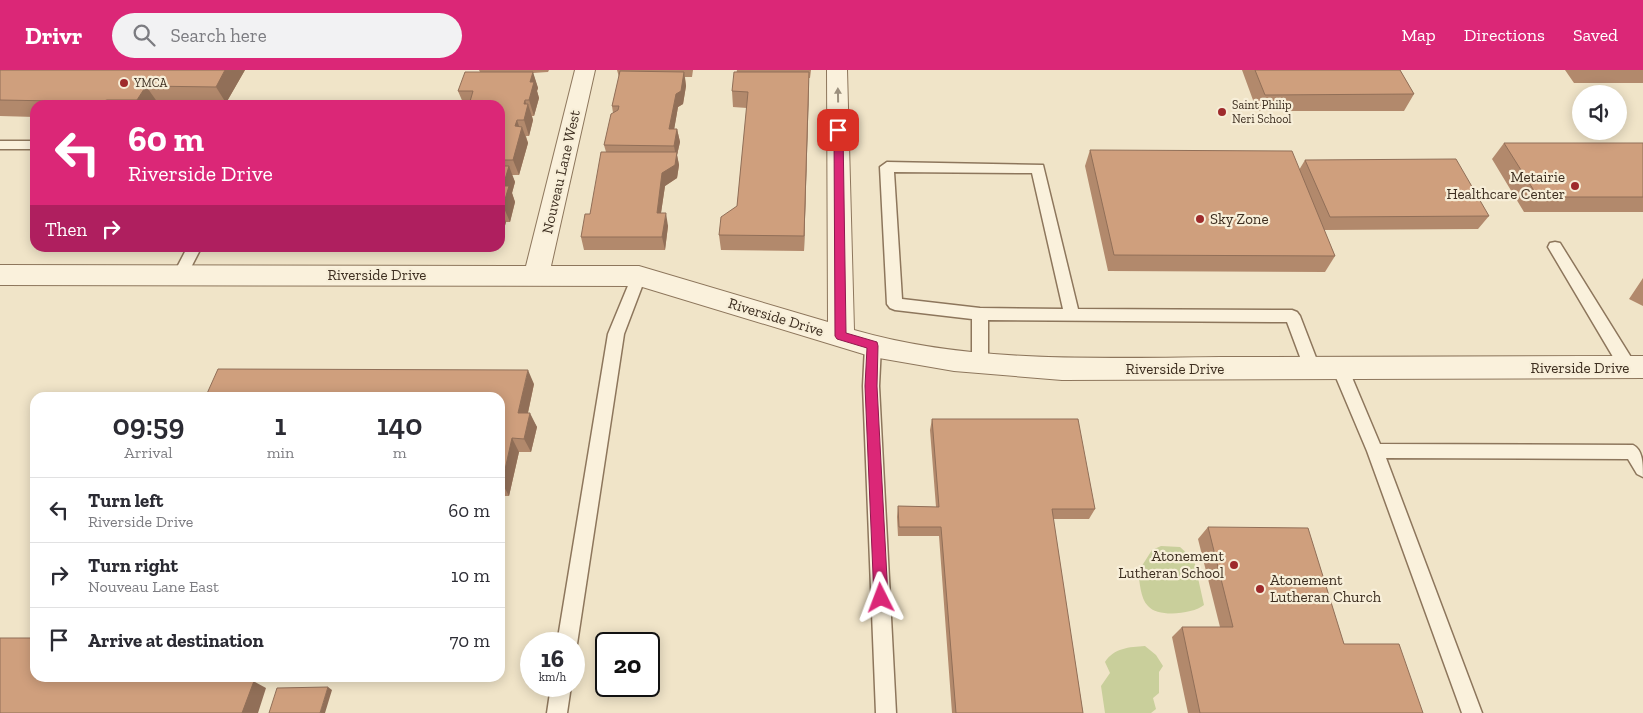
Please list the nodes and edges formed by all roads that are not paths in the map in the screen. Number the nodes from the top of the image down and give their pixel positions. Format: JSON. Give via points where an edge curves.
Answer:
{"nodes":[{"id":1,"x":585,"y":70,"type":"edge"},
{"id":2,"x":837,"y":70,"type":"edge"},
{"id":3,"x":0,"y":145,"type":"edge"},
{"id":4,"x":30,"y":145,"type":"edge"},
{"id":5,"x":1555,"y":247,"type":"dead end"},
{"id":6,"x":192,"y":252,"type":"edge"},
{"id":7,"x":0,"y":275,"type":"edge"},
{"id":8,"x":180,"y":275,"type":"junction"},
{"id":9,"x":536,"y":275,"type":"junction"},
{"id":10,"x":639,"y":276,"type":"junction"},
{"id":11,"x":980,"y":314,"type":"junction"},
{"id":12,"x":1072,"y":314,"type":"junction"},
{"id":13,"x":840,"y":336,"type":"junction"},
{"id":14,"x":873,"y":346,"type":"junction"},
{"id":15,"x":980,"y":363,"type":"junction"},
{"id":16,"x":1636,"y":367,"type":"edge"},
{"id":17,"x":1312,"y":368,"type":"junction"},
{"id":18,"x":1340,"y":368,"type":"junction"},
{"id":19,"x":1375,"y":451,"type":"junction"},
{"id":20,"x":1643,"y":469,"type":"edge"},
{"id":21,"x":569,"y":632,"type":"edge"},
{"id":22,"x":559,"y":697,"type":"edge"},
{"id":23,"x":557,"y":713,"type":"edge"},
{"id":24,"x":886,"y":713,"type":"edge"},
{"id":25,"x":1472,"y":713,"type":"edge"}],
"edges":[{"from":1,"to":9,"type":"street","name":"Nouveau Lane West"},
{"from":13,"to":2,"type":"street","one_way":true},
{"from":3,"to":4,"type":"lane"},
{"from":5,"to":16,"type":"lane"},
{"from":6,"to":8,"type":"lane"},
{"from":7,"to":8,"type":"street","name":"Riverside Drive"},
{"from":8,"to":9,"type":"street","name":"Riverside Drive"},
{"from":9,"to":10,"type":"street","name":"Riverside Drive"},
{"from":10,"to":13,"type":"street","name":"Riverside Drive"},
{"from":10,"to":21,"type":"lane","via":[[616,334]]},
{"from":11,"to":12,"type":"lane"},
{"from":11,"to":12,"type":"lane","via":[[895,304],[887,167],[1038,168]]},
{"from":11,"to":15,"type":"lane"},
{"from":12,"to":17,"type":"lane","via":[[1292,316]]},
{"from":13,"to":14,"type":"street","name":"Riverside Drive"},
{"from":14,"to":15,"type":"street","name":"Riverside Drive"},
{"from":14,"to":24,"type":"lane","via":[[871,386]]},
{"from":15,"to":17,"type":"street","name":"Riverside Drive","via":[[1062,369]]},
{"from":16,"to":18,"type":"street","name":"Riverside Drive"},
{"from":17,"to":18,"type":"street","name":"Riverside Drive"},
{"from":18,"to":19,"type":"lane"},
{"from":19,"to":20,"type":"lane","via":[[1633,452]]},
{"from":19,"to":25,"type":"lane"},
{"from":22,"to":23,"type":"lane"}]}
